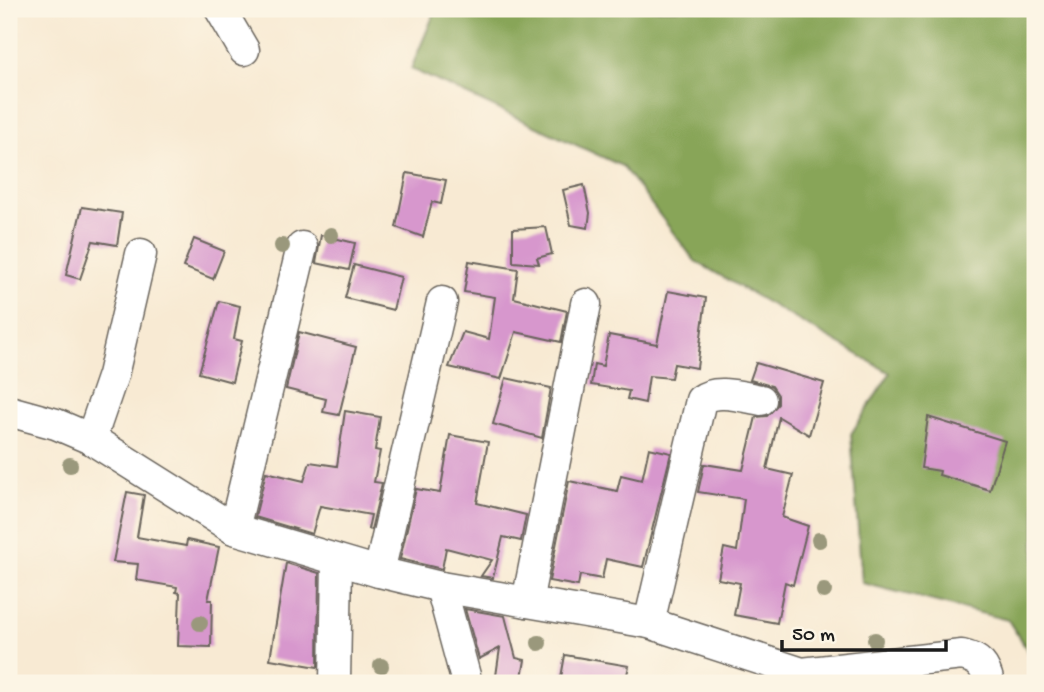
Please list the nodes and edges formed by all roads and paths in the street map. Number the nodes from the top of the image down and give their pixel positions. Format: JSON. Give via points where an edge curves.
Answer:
{"nodes":[{"id":1,"x":220,"y":9,"type":"edge"},
{"id":2,"x":244,"y":50,"type":"dead end"},
{"id":3,"x":302,"y":247,"type":"dead end"},
{"id":4,"x":141,"y":254,"type":"dead end"},
{"id":5,"x":442,"y":302,"type":"dead end"},
{"id":6,"x":586,"y":304,"type":"dead end"},
{"id":7,"x":761,"y":400,"type":"dead end"},
{"id":8,"x":9,"y":411,"type":"edge"},
{"id":9,"x":91,"y":439,"type":"junction"},
{"id":10,"x":234,"y":529,"type":"junction"},
{"id":11,"x":337,"y":560,"type":"junction"},
{"id":12,"x":379,"y":572,"type":"junction"},
{"id":13,"x":441,"y":587,"type":"junction"},
{"id":14,"x":527,"y":602,"type":"junction"},
{"id":15,"x":649,"y":624,"type":"junction"},
{"id":16,"x":335,"y":683,"type":"edge"},
{"id":17,"x":467,"y":683,"type":"edge"},
{"id":18,"x":989,"y":683,"type":"edge"}],
"edges":[{"from":1,"to":2,"type":"street"},
{"from":3,"to":10,"type":"street"},
{"from":4,"to":9,"type":"street","via":[[113,375]]},
{"from":5,"to":12,"type":"street"},
{"from":6,"to":14,"type":"street"},
{"from":7,"to":15,"type":"street","via":[[718,394],[701,400]]},
{"from":8,"to":9,"type":"street"},
{"from":9,"to":10,"type":"street"},
{"from":10,"to":11,"type":"street"},
{"from":11,"to":12,"type":"street"},
{"from":11,"to":16,"type":"street"},
{"from":12,"to":13,"type":"street"},
{"from":13,"to":14,"type":"street"},
{"from":13,"to":17,"type":"street"},
{"from":14,"to":15,"type":"street"},
{"from":15,"to":18,"type":"street","via":[[802,673],[962,655],[986,668]]}]}
